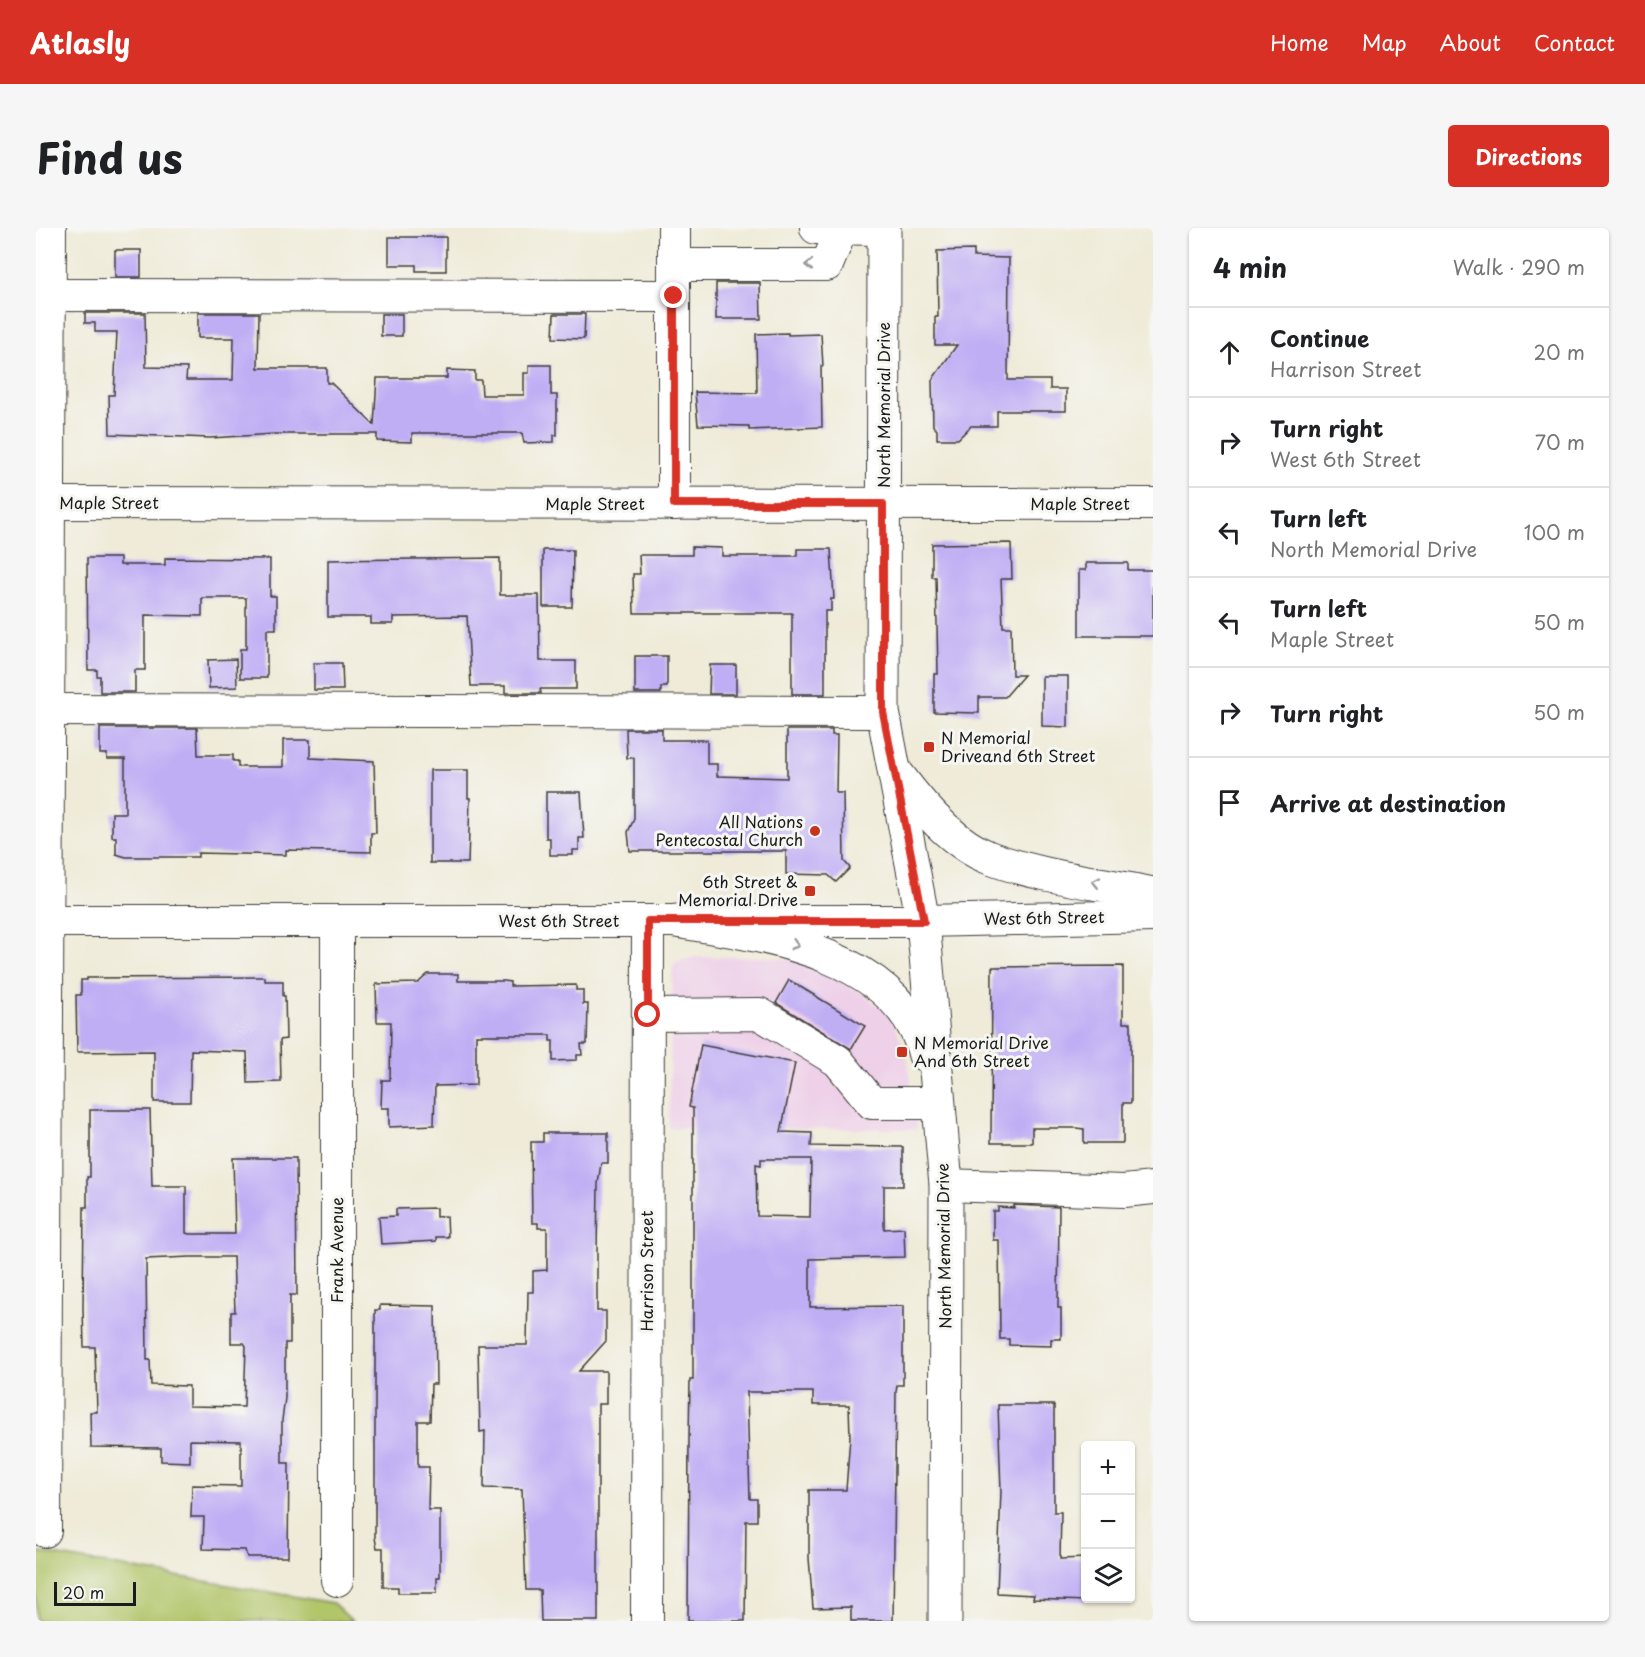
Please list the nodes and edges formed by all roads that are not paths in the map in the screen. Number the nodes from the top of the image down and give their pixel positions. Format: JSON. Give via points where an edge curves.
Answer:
{"nodes":[{"id":1,"x":50,"y":228,"type":"edge"},
{"id":2,"x":674,"y":228,"type":"edge"},
{"id":3,"x":816,"y":228,"type":"edge"},
{"id":4,"x":842,"y":228,"type":"edge"},
{"id":5,"x":884,"y":229,"type":"edge"},
{"id":6,"x":674,"y":280,"type":"junction"},
{"id":7,"x":43,"y":295,"type":"edge"},
{"id":8,"x":43,"y":503,"type":"edge"},
{"id":9,"x":674,"y":504,"type":"junction"},
{"id":10,"x":883,"y":504,"type":"junction"},
{"id":11,"x":1153,"y":504,"type":"edge"},
{"id":12,"x":43,"y":711,"type":"edge"},
{"id":13,"x":883,"y":712,"type":"junction"},
{"id":14,"x":894,"y":768,"type":"junction"},
{"id":15,"x":1153,"y":894,"type":"edge"},
{"id":16,"x":1153,"y":916,"type":"edge"},
{"id":17,"x":42,"y":921,"type":"edge"},
{"id":18,"x":337,"y":921,"type":"junction"},
{"id":19,"x":662,"y":921,"type":"junction"},
{"id":20,"x":924,"y":921,"type":"junction"},
{"id":21,"x":648,"y":1015,"type":"junction"},
{"id":22,"x":937,"y":1103,"type":"junction"},
{"id":23,"x":946,"y":1185,"type":"junction"},
{"id":24,"x":1153,"y":1188,"type":"edge"},
{"id":25,"x":45,"y":1531,"type":"dead end"},
{"id":26,"x":337,"y":1580,"type":"dead end"},
{"id":27,"x":646,"y":1621,"type":"edge"},
{"id":28,"x":945,"y":1621,"type":"edge"}],
"edges":[{"from":1,"to":7,"type":"street"},
{"from":2,"to":6,"type":"street"},
{"from":3,"to":4,"type":"street"},
{"from":4,"to":5,"type":"street"},
{"from":4,"to":6,"type":"street","one_way":true,"via":[[827,265]]},
{"from":5,"to":10,"type":"main road","name":"North Memorial Drive"},
{"from":6,"to":7,"type":"street"},
{"from":6,"to":9,"type":"street"},
{"from":7,"to":8,"type":"street"},
{"from":8,"to":9,"type":"street","name":"Maple Street"},
{"from":8,"to":12,"type":"street"},
{"from":9,"to":10,"type":"street","name":"Maple Street"},
{"from":10,"to":11,"type":"street","name":"Maple Street"},
{"from":10,"to":13,"type":"main road","name":"North Memorial Drive"},
{"from":12,"to":13,"type":"street"},
{"from":12,"to":17,"type":"street"},
{"from":13,"to":14,"type":"main road","name":"North Memorial Drive"},
{"from":15,"to":14,"type":"main road","one_way":true,"via":[[989,857],[925,809]]},
{"from":14,"to":20,"type":"main road","name":"North Memorial Drive"},
{"from":16,"to":20,"type":"street","name":"West 6th Street"},
{"from":17,"to":18,"type":"street","name":"West 6th Street"},
{"from":17,"to":25,"type":"street"},
{"from":18,"to":19,"type":"street","name":"West 6th Street"},
{"from":18,"to":26,"type":"street","name":"Frank Avenue"},
{"from":19,"to":20,"type":"street","name":"West 6th Street"},
{"from":19,"to":21,"type":"street","name":"Harrison Street"},
{"from":19,"to":22,"type":"main road","one_way":true,"via":[[758,934],[814,951],[879,985],[908,1014],[922,1043]]},
{"from":20,"to":22,"type":"main road","name":"North Memorial Drive"},
{"from":21,"to":22,"type":"street","via":[[760,1014],[838,1061],[872,1103]]},
{"from":21,"to":27,"type":"street","name":"Harrison Street"},
{"from":22,"to":23,"type":"main road","name":"North Memorial Drive"},
{"from":23,"to":24,"type":"street","via":[[1124,1191]]},
{"from":23,"to":28,"type":"main road","name":"North Memorial Drive"}]}
